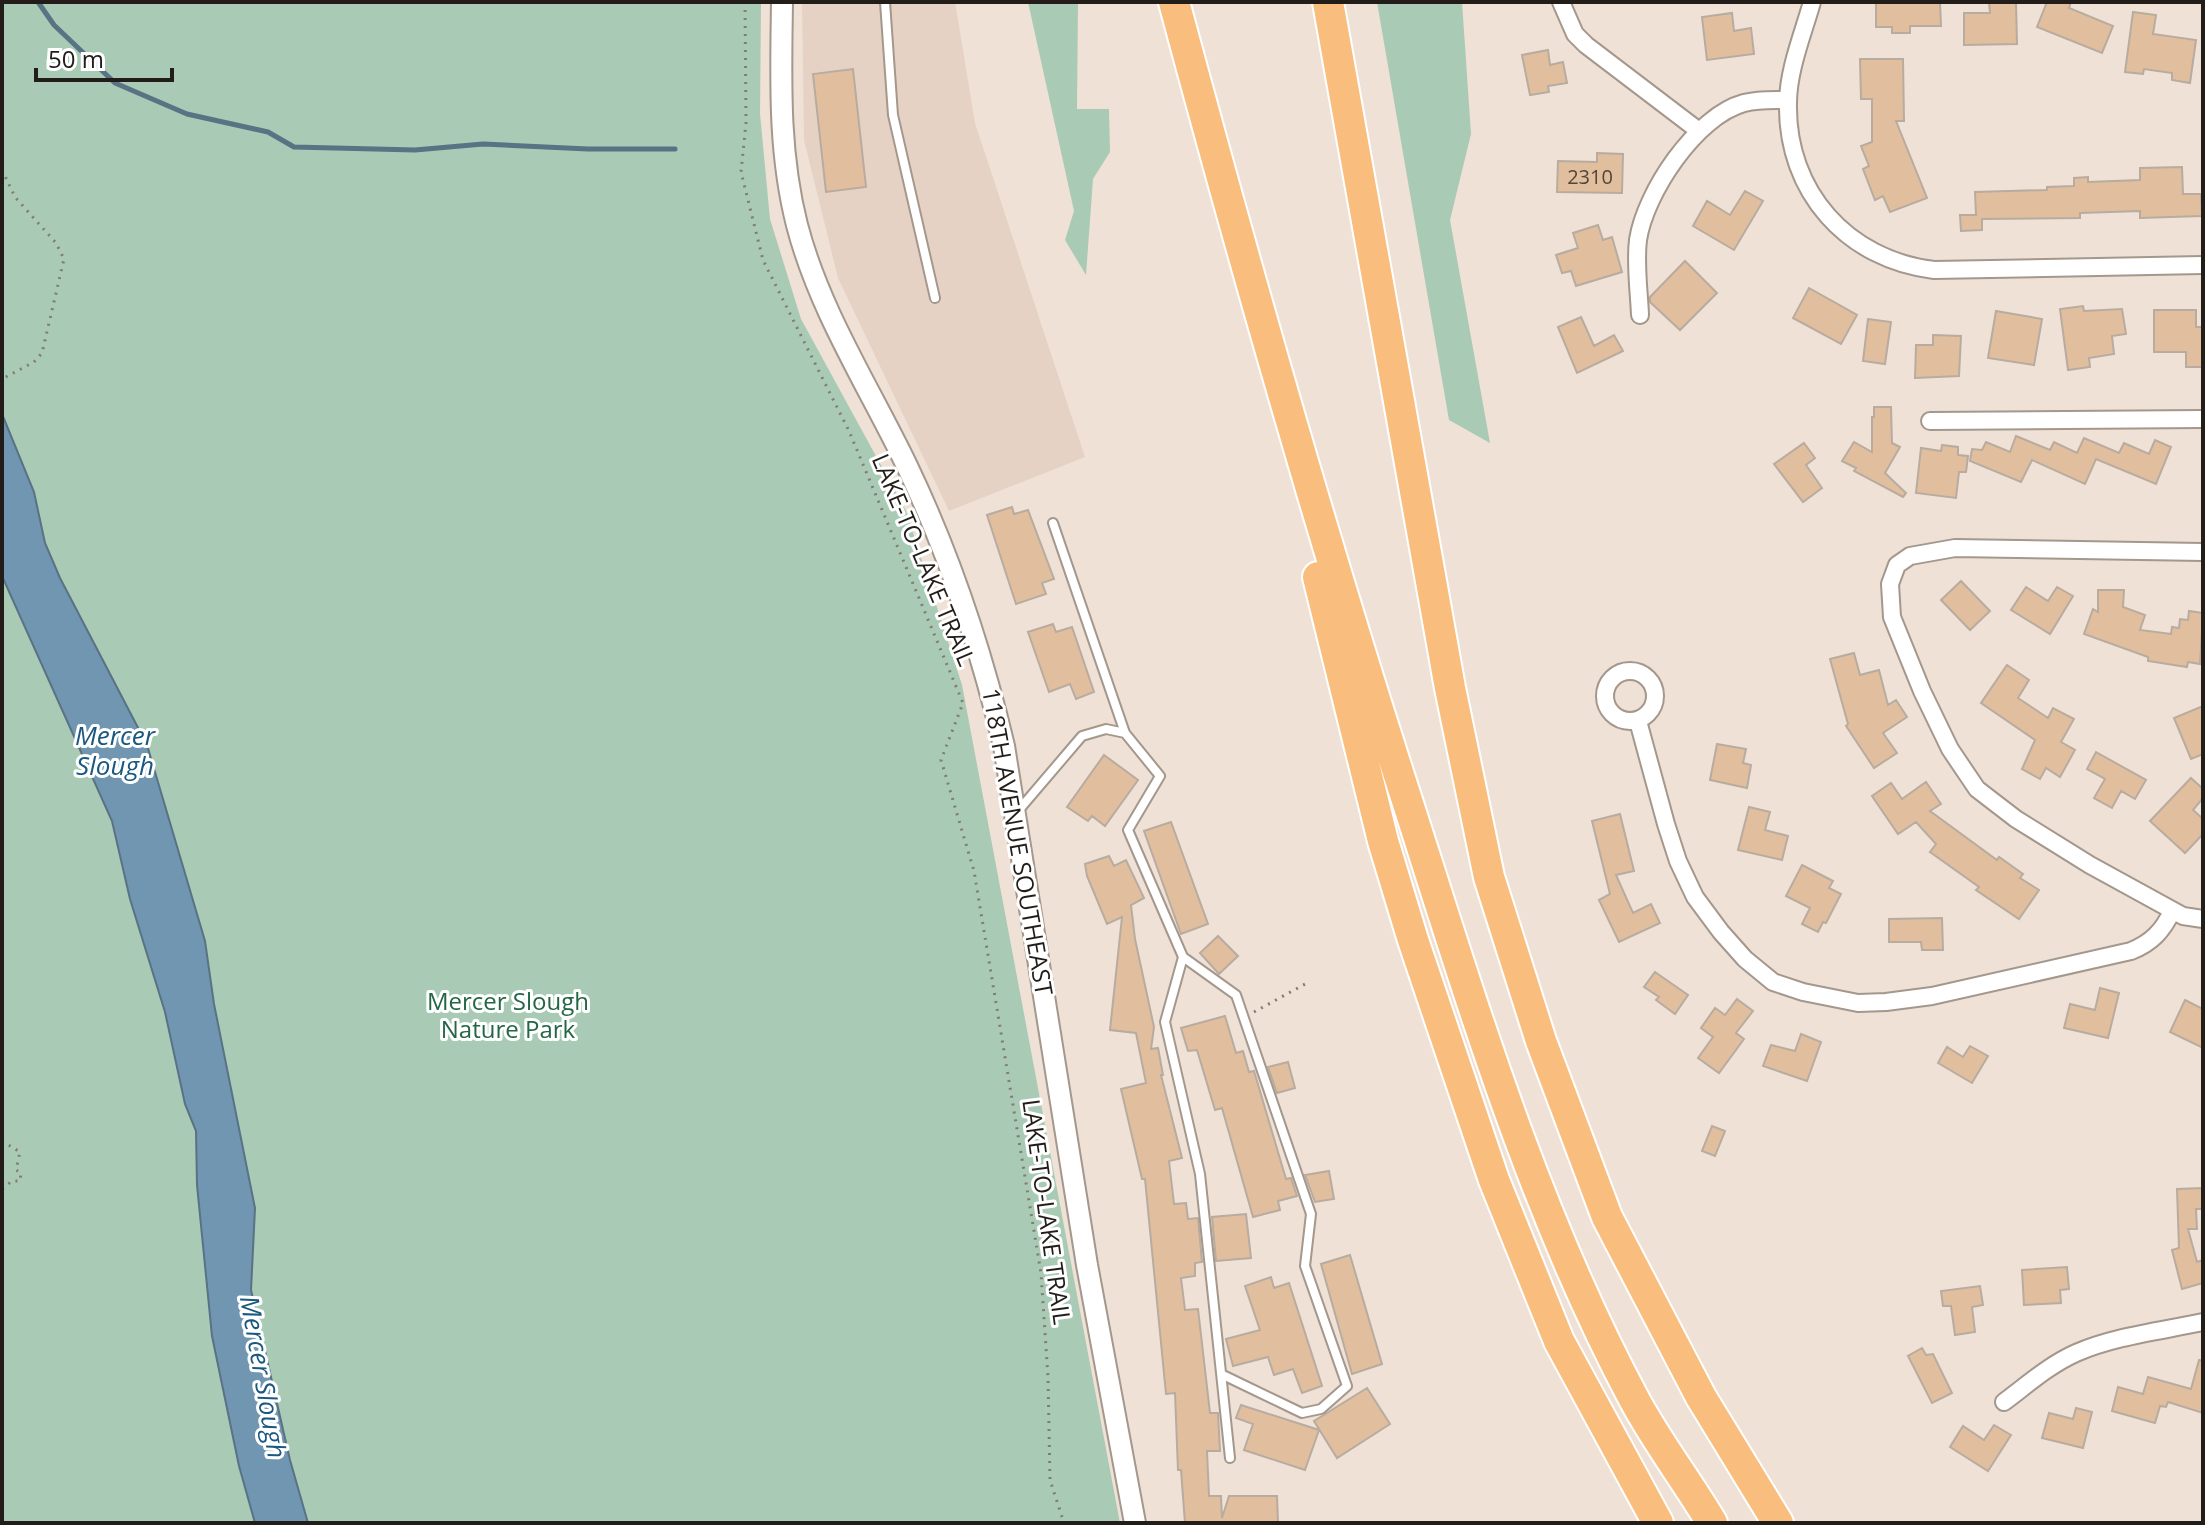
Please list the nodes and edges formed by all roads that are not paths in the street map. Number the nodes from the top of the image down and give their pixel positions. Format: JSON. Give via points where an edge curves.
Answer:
{"nodes":[{"id":1,"x":782,"y":2,"type":"edge"},
{"id":2,"x":885,"y":2,"type":"edge"},
{"id":3,"x":1174,"y":2,"type":"edge"},
{"id":4,"x":1328,"y":2,"type":"edge"},
{"id":5,"x":1561,"y":2,"type":"edge"},
{"id":6,"x":1812,"y":2,"type":"edge"},
{"id":7,"x":1788,"y":100,"type":"junction"},
{"id":8,"x":1699,"y":131,"type":"junction"},
{"id":9,"x":2203,"y":265,"type":"edge"},
{"id":10,"x":1251,"y":290,"type":"junction"},
{"id":11,"x":935,"y":298,"type":"dead end"},
{"id":12,"x":1640,"y":315,"type":"dead end"},
{"id":13,"x":2203,"y":419,"type":"edge"},
{"id":14,"x":1930,"y":421,"type":"dead end"},
{"id":15,"x":1053,"y":523,"type":"dead end"},
{"id":16,"x":2203,"y":552,"type":"edge"},
{"id":17,"x":1638,"y":721,"type":"dead end"},
{"id":18,"x":1125,"y":733,"type":"junction"},
{"id":19,"x":1017,"y":813,"type":"junction"},
{"id":20,"x":2172,"y":911,"type":"junction"},
{"id":21,"x":2203,"y":919,"type":"edge"},
{"id":22,"x":1183,"y":957,"type":"junction"},
{"id":23,"x":2203,"y":1322,"type":"edge"},
{"id":24,"x":1223,"y":1375,"type":"junction"},
{"id":25,"x":2004,"y":1402,"type":"dead end"},
{"id":26,"x":1230,"y":1458,"type":"dead end"},
{"id":27,"x":1135,"y":1523,"type":"edge"},
{"id":28,"x":1658,"y":1523,"type":"edge"},
{"id":29,"x":1712,"y":1523,"type":"edge"},
{"id":30,"x":1778,"y":1523,"type":"edge"}],
"edges":[{"from":1,"to":19,"type":"street","name":"118TH AVENUE SOUTHEAST","via":[[782,138],[797,228],[825,303],[907,466],[961,595],[993,698]]},
{"from":2,"to":11,"type":"lane","via":[[893,115]]},
{"from":3,"to":10,"type":"highway"},
{"from":4,"to":30,"type":"highway","via":[[1450,688],[1489,877],[1541,1041],[1607,1217],[1701,1397]]},
{"from":5,"to":8,"type":"street","via":[[1586,45]]},
{"from":6,"to":7,"type":"street"},
{"from":7,"to":8,"type":"street","via":[[1742,104]]},
{"from":7,"to":9,"type":"street","via":[[1792,147],[1811,196],[1836,225],[1883,258],[1934,270]]},
{"from":8,"to":12,"type":"street","via":[[1672,166],[1641,226]]},
{"from":10,"to":28,"type":"highway","via":[[1375,810],[1413,940],[1494,1180],[1559,1341]]},
{"from":10,"to":29,"type":"highway","via":[[1380,718],[1529,1162],[1587,1303],[1636,1402]]},
{"from":13,"to":14,"type":"street"},
{"from":15,"to":18,"type":"lane"},
{"from":16,"to":20,"type":"street","via":[[1955,548],[1910,556],[1897,565],[1890,584],[1892,617],[1922,691],[1977,789],[2016,819]]},
{"from":17,"to":20,"type":"street","via":[[1666,824],[1695,897],[1745,959],[1773,982],[1858,1003],[1932,996],[2131,951],[2152,940]]},
{"from":18,"to":19,"type":"lane","via":[[1106,729],[1082,736]]},
{"from":18,"to":22,"type":"lane","via":[[1160,776],[1128,830]]},
{"from":19,"to":27,"type":"street","name":"118TH AVENUE SOUTHEAST","via":[[1087,1265]]},
{"from":20,"to":21,"type":"street"},
{"from":22,"to":24,"type":"lane","via":[[1165,1022],[1200,1174]]},
{"from":22,"to":24,"type":"lane","via":[[1236,995],[1311,1214],[1305,1266],[1347,1386],[1321,1409],[1302,1413]]},
{"from":23,"to":25,"type":"street","via":[[2074,1354]]},
{"from":24,"to":26,"type":"lane"}]}
